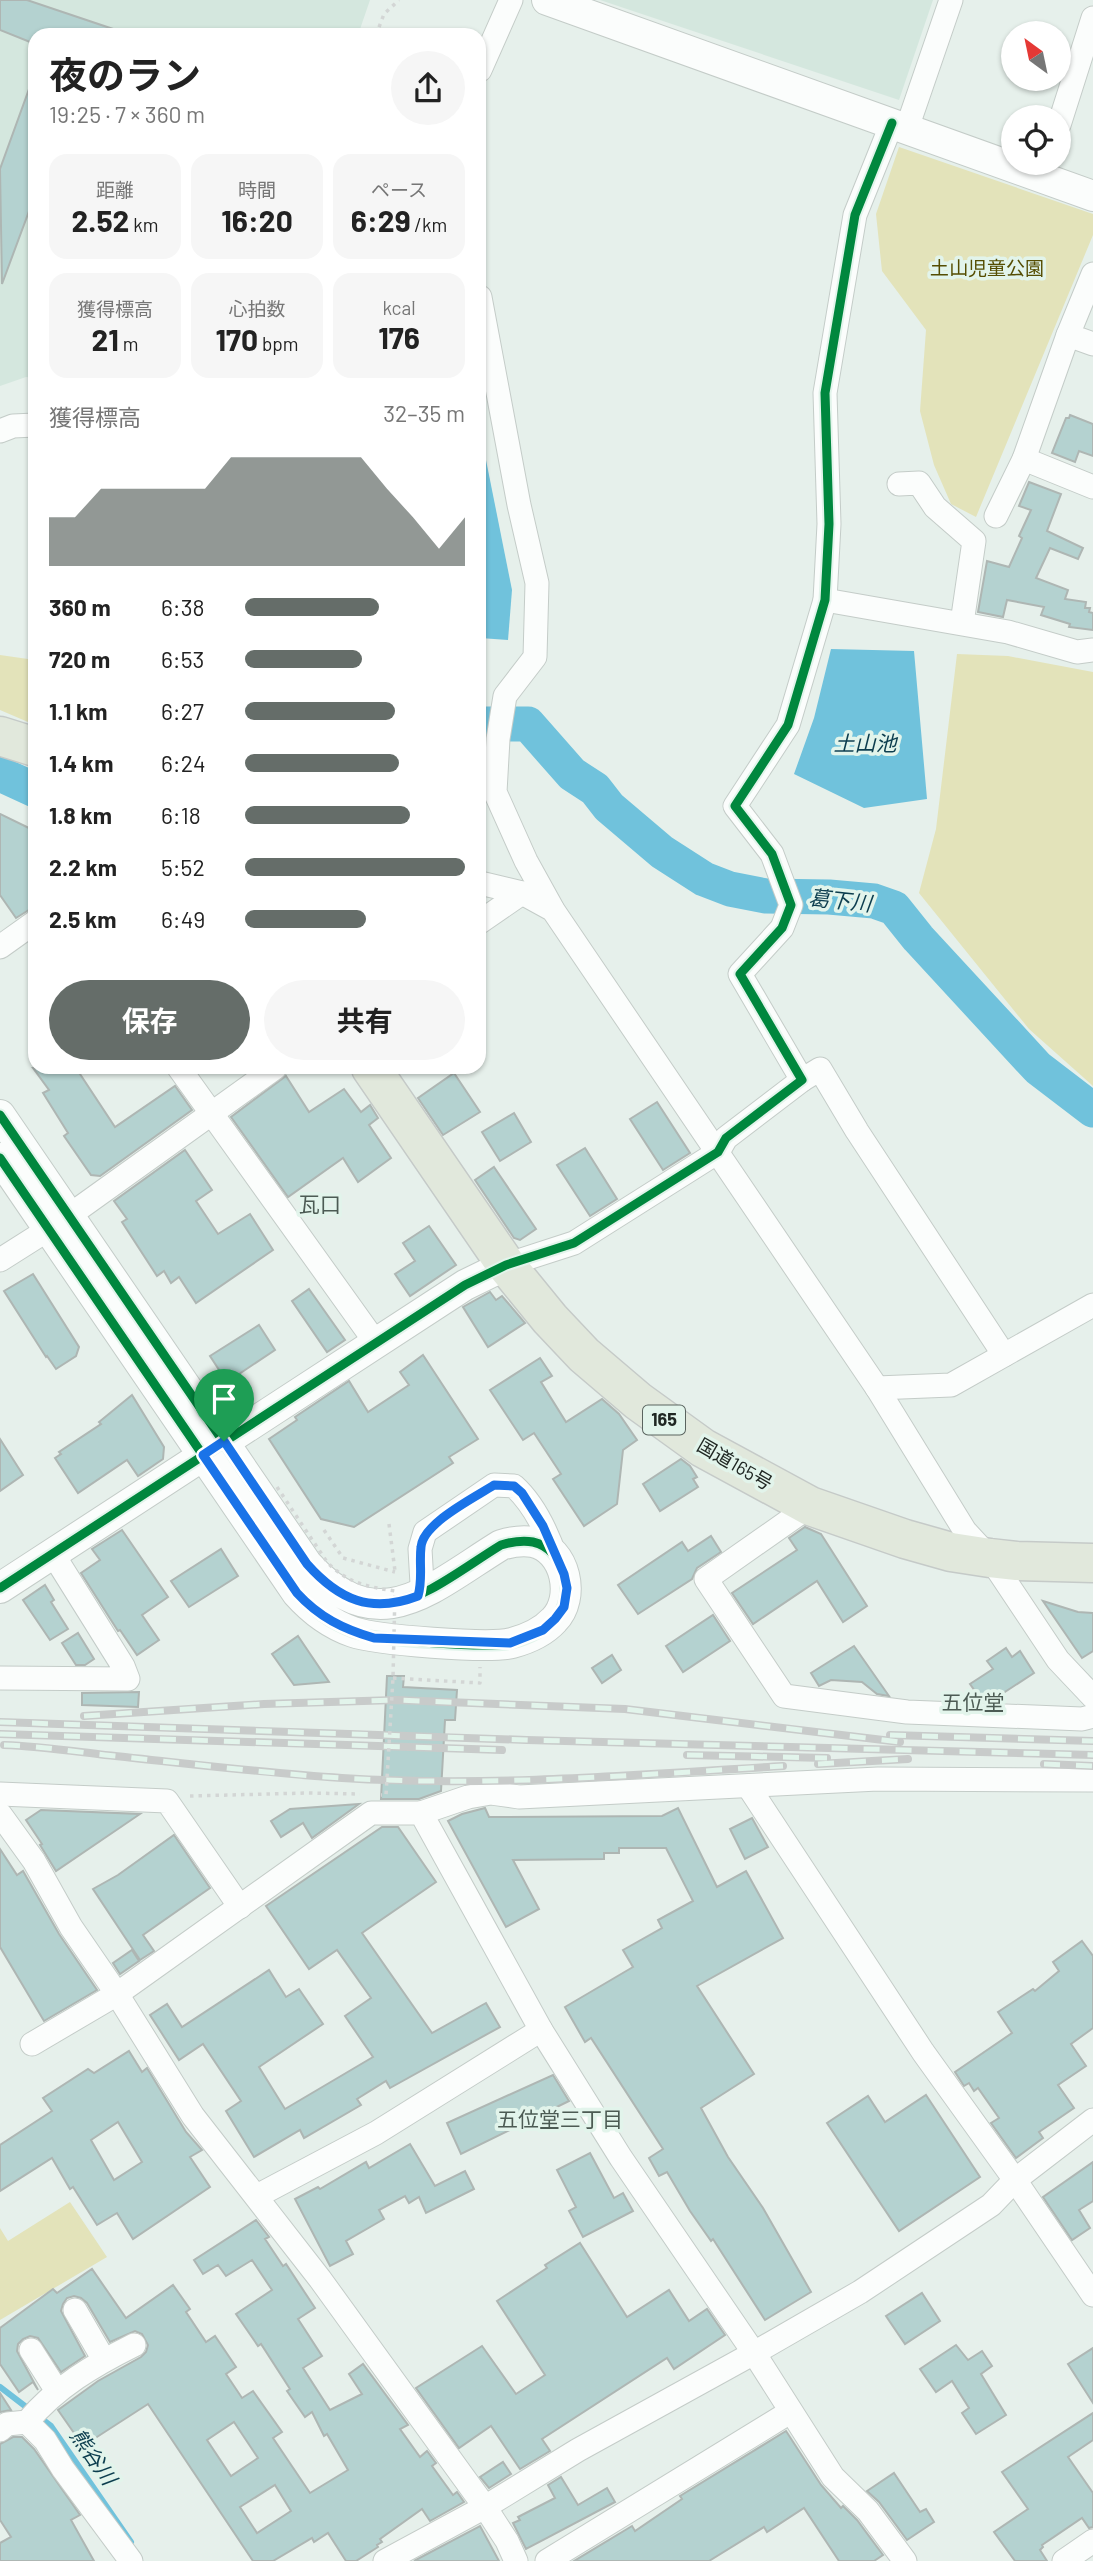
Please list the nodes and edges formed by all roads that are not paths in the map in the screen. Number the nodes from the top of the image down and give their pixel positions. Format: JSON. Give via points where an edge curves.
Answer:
{"nodes":[{"id":1,"x":511,"y":0,"type":"edge"},
{"id":2,"x":547,"y":0,"type":"edge"},
{"id":3,"x":951,"y":0,"type":"edge"},
{"id":4,"x":1091,"y":28,"type":"edge"},
{"id":5,"x":486,"y":57,"type":"edge"},
{"id":6,"x":1066,"y":105,"type":"edge"},
{"id":7,"x":900,"y":125,"type":"junction"},
{"id":8,"x":1001,"y":156,"type":"edge"},
{"id":9,"x":1054,"y":175,"type":"edge"},
{"id":10,"x":1093,"y":196,"type":"edge"},
{"id":11,"x":1093,"y":274,"type":"edge"},
{"id":12,"x":486,"y":329,"type":"edge"},
{"id":13,"x":1068,"y":335,"type":"junction"},
{"id":14,"x":1093,"y":344,"type":"edge"},
{"id":15,"x":28,"y":425,"type":"edge"},
{"id":16,"x":0,"y":431,"type":"edge"},
{"id":17,"x":1024,"y":459,"type":"junction"},
{"id":18,"x":899,"y":484,"type":"dead end"},
{"id":19,"x":1093,"y":487,"type":"edge"},
{"id":20,"x":996,"y":516,"type":"dead end"},
{"id":21,"x":825,"y":600,"type":"junction"},
{"id":22,"x":962,"y":623,"type":"junction"},
{"id":23,"x":1093,"y":650,"type":"edge"},
{"id":24,"x":486,"y":884,"type":"edge"},
{"id":25,"x":522,"y":893,"type":"junction"},
{"id":26,"x":553,"y":910,"type":"junction"},
{"id":27,"x":486,"y":918,"type":"edge"},
{"id":28,"x":28,"y":927,"type":"edge"},
{"id":29,"x":0,"y":947,"type":"edge"},
{"id":30,"x":183,"y":1074,"type":"edge"},
{"id":31,"x":267,"y":1074,"type":"edge"},
{"id":32,"x":375,"y":1074,"type":"edge"},
{"id":33,"x":802,"y":1080,"type":"junction"},
{"id":34,"x":0,"y":1096,"type":"edge"},
{"id":35,"x":212,"y":1113,"type":"junction"},
{"id":36,"x":0,"y":1115,"type":"edge"},
{"id":37,"x":718,"y":1152,"type":"junction"},
{"id":38,"x":11,"y":1164,"type":"edge"},
{"id":39,"x":59,"y":1222,"type":"junction"},
{"id":40,"x":0,"y":1260,"type":"edge"},
{"id":41,"x":506,"y":1265,"type":"junction"},
{"id":42,"x":1093,"y":1305,"type":"edge"},
{"id":43,"x":376,"y":1343,"type":"junction"},
{"id":44,"x":1004,"y":1355,"type":"junction"},
{"id":45,"x":877,"y":1388,"type":"junction"},
{"id":46,"x":214,"y":1448,"type":"junction"},
{"id":47,"x":810,"y":1506,"type":"junction"},
{"id":48,"x":53,"y":1554,"type":"junction"},
{"id":49,"x":556,"y":1558,"type":"junction"},
{"id":50,"x":990,"y":1558,"type":"junction"},
{"id":51,"x":1093,"y":1563,"type":"edge"},
{"id":52,"x":0,"y":1588,"type":"edge"},
{"id":53,"x":407,"y":1593,"type":"junction"},
{"id":54,"x":0,"y":1678,"type":"edge"},
{"id":55,"x":1093,"y":1698,"type":"edge"},
{"id":56,"x":1093,"y":1716,"type":"edge"},
{"id":57,"x":1093,"y":1780,"type":"edge"},
{"id":58,"x":748,"y":1786,"type":"junction"},
{"id":59,"x":0,"y":1794,"type":"edge"},
{"id":60,"x":421,"y":1813,"type":"junction"},
{"id":61,"x":0,"y":1814,"type":"edge"},
{"id":62,"x":240,"y":1907,"type":"junction"},
{"id":63,"x":117,"y":1994,"type":"junction"},
{"id":64,"x":541,"y":2030,"type":"junction"},
{"id":65,"x":32,"y":2044,"type":"dead end"},
{"id":66,"x":1093,"y":2120,"type":"edge"},
{"id":67,"x":1015,"y":2180,"type":"junction"},
{"id":68,"x":257,"y":2196,"type":"junction"},
{"id":69,"x":1093,"y":2295,"type":"edge"},
{"id":70,"x":75,"y":2310,"type":"dead end"},
{"id":71,"x":134,"y":2345,"type":"dead end"},
{"id":72,"x":31,"y":2350,"type":"dead end"},
{"id":73,"x":754,"y":2353,"type":"junction"},
{"id":74,"x":104,"y":2360,"type":"junction"},
{"id":75,"x":52,"y":2395,"type":"junction"},
{"id":76,"x":790,"y":2412,"type":"junction"},
{"id":77,"x":27,"y":2422,"type":"junction"},
{"id":78,"x":0,"y":2430,"type":"edge"},
{"id":79,"x":485,"y":2507,"type":"junction"},
{"id":80,"x":1093,"y":2541,"type":"edge"},
{"id":81,"x":131,"y":2561,"type":"edge"},
{"id":82,"x":385,"y":2561,"type":"edge"},
{"id":83,"x":516,"y":2561,"type":"edge"},
{"id":84,"x":547,"y":2561,"type":"edge"},
{"id":85,"x":905,"y":2561,"type":"edge"},
{"id":86,"x":1064,"y":2561,"type":"edge"}],
"edges":[{"from":1,"to":5,"type":"street"},
{"from":2,"to":7,"type":"street"},
{"from":3,"to":7,"type":"street"},
{"from":4,"to":6,"type":"street"},
{"from":7,"to":8,"type":"street"},
{"from":7,"to":21,"type":"street","via":[[855,215],[825,393],[829,524]]},
{"from":9,"to":10,"type":"street"},
{"from":11,"to":13,"type":"street"},
{"from":12,"to":26,"type":"street","via":[[537,583],[535,657],[505,696],[495,792]]},
{"from":13,"to":14,"type":"street"},
{"from":13,"to":17,"type":"street"},
{"from":15,"to":16,"type":"street"},
{"from":17,"to":19,"type":"street"},
{"from":17,"to":20,"type":"street"},
{"from":18,"to":22,"type":"street","via":[[919,483],[935,507],[974,541]]},
{"from":21,"to":22,"type":"street"},
{"from":21,"to":33,"type":"street","via":[[788,725],[735,806],[772,854],[791,905],[782,928],[740,974]]},
{"from":22,"to":23,"type":"street","via":[[1077,652]]},
{"from":24,"to":25,"type":"street"},
{"from":25,"to":26,"type":"street"},
{"from":25,"to":27,"type":"street"},
{"from":26,"to":37,"type":"street"},
{"from":28,"to":29,"type":"street"},
{"from":30,"to":35,"type":"street"},
{"from":31,"to":35,"type":"street"},
{"from":32,"to":41,"type":"highway","name":"国道165号","number":"165"},
{"from":33,"to":37,"type":"street","via":[[726,1138]]},
{"from":33,"to":44,"type":"street","via":[[820,1069]]},
{"from":34,"to":38,"type":"street"},
{"from":35,"to":39,"type":"street"},
{"from":35,"to":43,"type":"street"},
{"from":36,"to":38,"type":"street"},
{"from":37,"to":41,"type":"street","via":[[574,1243]]},
{"from":37,"to":45,"type":"street"},
{"from":38,"to":39,"type":"street"},
{"from":39,"to":40,"type":"street"},
{"from":39,"to":46,"type":"street"},
{"from":41,"to":43,"type":"street","via":[[465,1285]]},
{"from":41,"to":47,"type":"highway","name":"国道165号","number":"165","via":[[584,1355],[638,1401],[704,1448]]},
{"from":42,"to":44,"type":"street"},
{"from":43,"to":46,"type":"street"},
{"from":44,"to":45,"type":"street","via":[[951,1385]]},
{"from":45,"to":50,"type":"street","via":[[965,1531]]},
{"from":46,"to":48,"type":"street"},
{"from":46,"to":49,"type":"street","via":[[297,1593],[329,1621],[352,1632],[374,1638],[490,1644],[529,1637],[543,1630],[564,1607],[567,1588]]},
{"from":46,"to":53,"type":"street","via":[[323,1582],[341,1595],[381,1605],[401,1603]]},
{"from":47,"to":50,"type":"highway","name":"国道165号","number":"165","via":[[951,1552]]},
{"from":47,"to":56,"type":"street","via":[[706,1579],[784,1696],[906,1712]]},
{"from":48,"to":52,"type":"street"},
{"from":48,"to":54,"type":"street","via":[[128,1679]]},
{"from":49,"to":53,"type":"street","via":[[534,1542],[514,1541]]},
{"from":49,"to":53,"type":"street","via":[[522,1493],[514,1486],[494,1485],[425,1532],[420,1549],[422,1584]]},
{"from":50,"to":51,"type":"highway","name":"国道165号","number":"165"},
{"from":50,"to":55,"type":"street","via":[[1058,1660]]},
{"from":57,"to":58,"type":"street","via":[[878,1779]]},
{"from":58,"to":60,"type":"street","via":[[519,1797],[491,1793]]},
{"from":58,"to":67,"type":"street","via":[[923,2052]]},
{"from":59,"to":62,"type":"street","via":[[167,1801]]},
{"from":60,"to":62,"type":"street","via":[[371,1813]]},
{"from":60,"to":64,"type":"street"},
{"from":61,"to":63,"type":"street"},
{"from":62,"to":63,"type":"street"},
{"from":63,"to":65,"type":"street"},
{"from":63,"to":68,"type":"street","via":[[193,2116]]},
{"from":64,"to":68,"type":"street","via":[[376,2133]]},
{"from":64,"to":73,"type":"street","via":[[621,2158]]},
{"from":66,"to":67,"type":"street"},
{"from":67,"to":69,"type":"street"},
{"from":67,"to":73,"type":"street","via":[[969,2220],[860,2292]]},
{"from":68,"to":79,"type":"street"},
{"from":70,"to":74,"type":"street"},
{"from":71,"to":74,"type":"street"},
{"from":72,"to":75,"type":"street"},
{"from":73,"to":76,"type":"street"},
{"from":73,"to":79,"type":"street"},
{"from":74,"to":75,"type":"street"},
{"from":75,"to":77,"type":"street"},
{"from":76,"to":84,"type":"street"},
{"from":76,"to":85,"type":"street","via":[[833,2477],[868,2511]]},
{"from":77,"to":78,"type":"street","via":[[7,2424]]},
{"from":77,"to":81,"type":"street","via":[[45,2440]]},
{"from":79,"to":82,"type":"street"},
{"from":79,"to":83,"type":"street"},
{"from":80,"to":86,"type":"street"}]}
